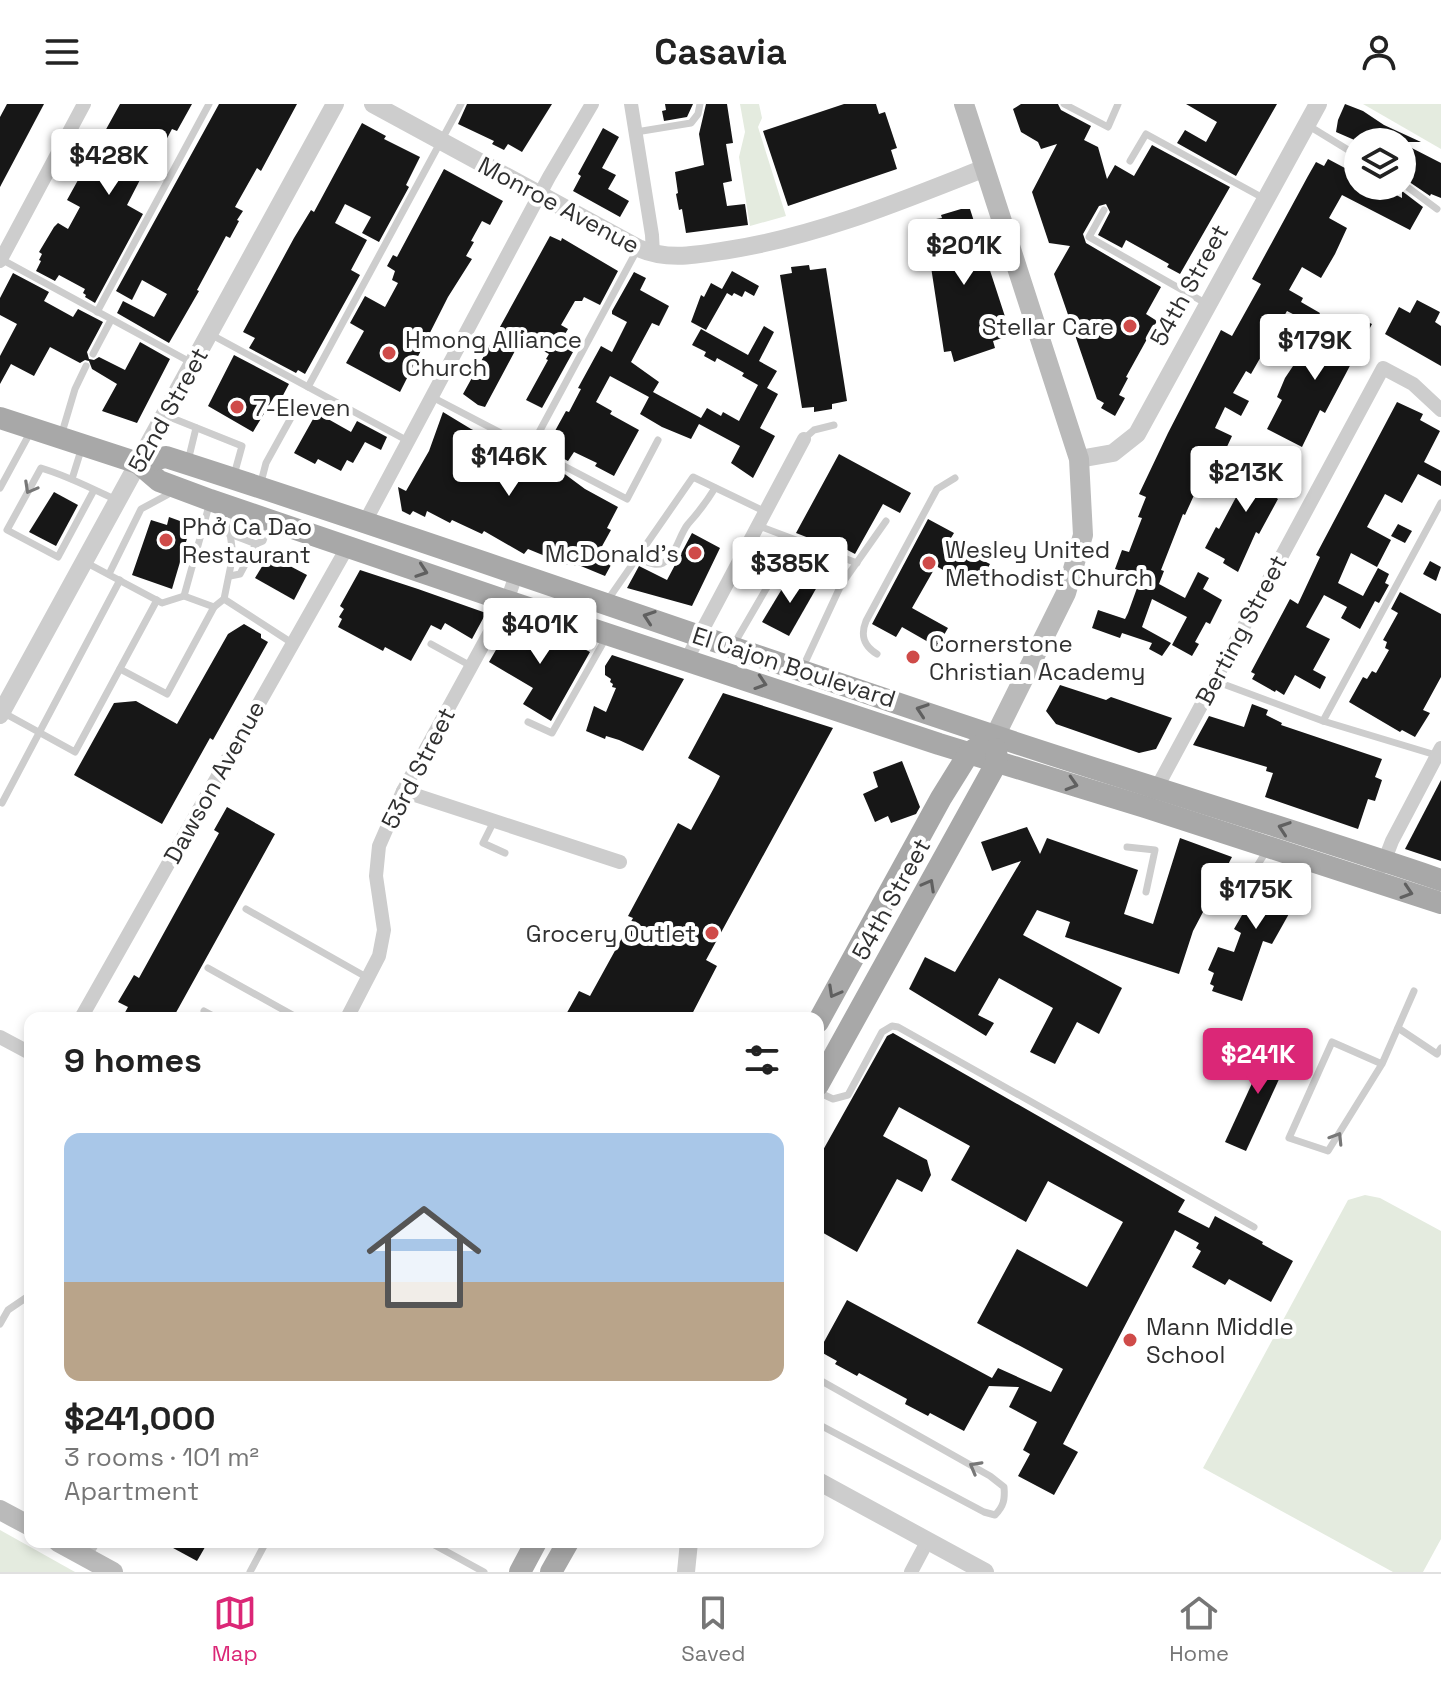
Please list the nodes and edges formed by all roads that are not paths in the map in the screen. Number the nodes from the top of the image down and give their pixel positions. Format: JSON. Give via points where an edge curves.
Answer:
{"nodes":[{"id":1,"x":84,"y":104,"type":"edge"},
{"id":2,"x":209,"y":104,"type":"edge"},
{"id":3,"x":335,"y":104,"type":"edge"},
{"id":4,"x":373,"y":104,"type":"edge"},
{"id":5,"x":461,"y":104,"type":"edge"},
{"id":6,"x":592,"y":104,"type":"edge"},
{"id":7,"x":631,"y":104,"type":"edge"},
{"id":8,"x":700,"y":104,"type":"edge"},
{"id":9,"x":964,"y":104,"type":"edge"},
{"id":10,"x":1064,"y":104,"type":"edge"},
{"id":11,"x":1118,"y":104,"type":"edge"},
{"id":12,"x":1318,"y":104,"type":"edge"},
{"id":13,"x":1307,"y":125,"type":"junction"},
{"id":14,"x":636,"y":132,"type":"junction"},
{"id":15,"x":441,"y":142,"type":"junction"},
{"id":16,"x":1344,"y":147,"type":"edge"},
{"id":17,"x":1130,"y":161,"type":"dead end"},
{"id":18,"x":985,"y":168,"type":"junction"},
{"id":19,"x":1416,"y":193,"type":"edge"},
{"id":20,"x":539,"y":195,"type":"junction"},
{"id":21,"x":1266,"y":199,"type":"junction"},
{"id":22,"x":1437,"y":209,"type":"dead end"},
{"id":23,"x":1104,"y":210,"type":"dead end"},
{"id":24,"x":645,"y":251,"type":"junction"},
{"id":25,"x":1,"y":260,"type":"edge"},
{"id":26,"x":1208,"y":304,"type":"junction"},
{"id":27,"x":97,"y":312,"type":"junction"},
{"id":28,"x":111,"y":320,"type":"junction"},
{"id":29,"x":209,"y":333,"type":"junction"},
{"id":30,"x":93,"y":354,"type":"dead end"},
{"id":31,"x":193,"y":363,"type":"junction"},
{"id":32,"x":86,"y":366,"type":"dead end"},
{"id":33,"x":308,"y":387,"type":"junction"},
{"id":34,"x":432,"y":397,"type":"junction"},
{"id":35,"x":1441,"y":410,"type":"edge"},
{"id":36,"x":164,"y":415,"type":"junction"},
{"id":37,"x":292,"y":416,"type":"dead end"},
{"id":38,"x":2,"y":423,"type":"edge"},
{"id":39,"x":834,"y":425,"type":"dead end"},
{"id":40,"x":196,"y":428,"type":"junction"},
{"id":41,"x":32,"y":429,"type":"junction"},
{"id":42,"x":60,"y":438,"type":"junction"},
{"id":43,"x":804,"y":439,"type":"joint"},
{"id":44,"x":658,"y":440,"type":"dead end"},
{"id":45,"x":408,"y":441,"type":"junction"},
{"id":46,"x":83,"y":446,"type":"junction"},
{"id":47,"x":530,"y":449,"type":"junction"},
{"id":48,"x":1079,"y":459,"type":"junction"},
{"id":49,"x":138,"y":463,"type":"junction"},
{"id":50,"x":187,"y":464,"type":"junction"},
{"id":51,"x":955,"y":478,"type":"dead end"},
{"id":52,"x":72,"y":479,"type":"junction"},
{"id":53,"x":233,"y":479,"type":"junction"},
{"id":54,"x":171,"y":485,"type":"junction"},
{"id":55,"x":259,"y":487,"type":"junction"},
{"id":56,"x":0,"y":488,"type":"edge"},
{"id":57,"x":715,"y":488,"type":"junction"},
{"id":58,"x":94,"y":490,"type":"junction"},
{"id":59,"x":210,"y":500,"type":"junction"},
{"id":60,"x":118,"y":501,"type":"junction"},
{"id":61,"x":1441,"y":503,"type":"edge"},
{"id":62,"x":238,"y":509,"type":"junction"},
{"id":63,"x":767,"y":512,"type":"junction"},
{"id":64,"x":270,"y":520,"type":"junction"},
{"id":65,"x":366,"y":520,"type":"junction"},
{"id":66,"x":886,"y":521,"type":"dead end"},
{"id":67,"x":204,"y":524,"type":"junction"},
{"id":68,"x":759,"y":526,"type":"junction"},
{"id":69,"x":230,"y":533,"type":"junction"},
{"id":70,"x":256,"y":544,"type":"junction"},
{"id":71,"x":348,"y":546,"type":"junction"},
{"id":72,"x":748,"y":547,"type":"junction"},
{"id":73,"x":638,"y":558,"type":"junction"},
{"id":74,"x":83,"y":561,"type":"junction"},
{"id":75,"x":857,"y":563,"type":"junction"},
{"id":76,"x":780,"y":565,"type":"junction"},
{"id":77,"x":517,"y":572,"type":"junction"},
{"id":78,"x":109,"y":574,"type":"junction"},
{"id":79,"x":230,"y":576,"type":"junction"},
{"id":80,"x":120,"y":580,"type":"junction"},
{"id":81,"x":841,"y":585,"type":"junction"},
{"id":82,"x":184,"y":596,"type":"junction"},
{"id":83,"x":224,"y":599,"type":"junction"},
{"id":84,"x":157,"y":600,"type":"junction"},
{"id":85,"x":507,"y":601,"type":"junction"},
{"id":86,"x":606,"y":603,"type":"junction"},
{"id":87,"x":214,"y":607,"type":"junction"},
{"id":88,"x":608,"y":634,"type":"junction"},
{"id":89,"x":700,"y":635,"type":"junction"},
{"id":90,"x":293,"y":643,"type":"junction"},
{"id":91,"x":431,"y":644,"type":"dead end"},
{"id":92,"x":733,"y":646,"type":"junction"},
{"id":93,"x":877,"y":654,"type":"dead end"},
{"id":94,"x":687,"y":659,"type":"junction"},
{"id":95,"x":471,"y":666,"type":"junction"},
{"id":96,"x":120,"y":669,"type":"junction"},
{"id":97,"x":801,"y":669,"type":"junction"},
{"id":98,"x":1213,"y":680,"type":"junction"},
{"id":99,"x":1,"y":713,"type":"edge"},
{"id":100,"x":1323,"y":721,"type":"junction"},
{"id":101,"x":528,"y":722,"type":"dead end"},
{"id":102,"x":40,"y":733,"type":"junction"},
{"id":103,"x":995,"y":736,"type":"junction"},
{"id":104,"x":969,"y":753,"type":"junction"},
{"id":105,"x":1440,"y":754,"type":"edge"},
{"id":106,"x":997,"y":762,"type":"junction"},
{"id":107,"x":403,"y":791,"type":"junction"},
{"id":108,"x":1151,"y":797,"type":"junction"},
{"id":109,"x":2,"y":803,"type":"edge"},
{"id":110,"x":494,"y":821,"type":"junction"},
{"id":111,"x":1127,"y":847,"type":"dead end"},
{"id":112,"x":1268,"y":848,"type":"junction"},
{"id":113,"x":505,"y":853,"type":"dead end"},
{"id":114,"x":620,"y":862,"type":"dead end"},
{"id":115,"x":1379,"y":871,"type":"junction"},
{"id":116,"x":1441,"y":880,"type":"edge"},
{"id":117,"x":1146,"y":892,"type":"dead end"},
{"id":118,"x":1441,"y":903,"type":"edge"},
{"id":119,"x":1231,"y":908,"type":"dead end"},
{"id":120,"x":246,"y":909,"type":"dead end"},
{"id":121,"x":208,"y":968,"type":"dead end"},
{"id":122,"x":368,"y":978,"type":"junction"},
{"id":123,"x":1414,"y":991,"type":"dead end"},
{"id":124,"x":84,"y":1012,"type":"edge"},
{"id":125,"x":287,"y":1012,"type":"edge"},
{"id":126,"x":350,"y":1012,"type":"edge"},
{"id":127,"x":823,"y":1012,"type":"edge"},
{"id":128,"x":1398,"y":1028,"type":"junction"},
{"id":129,"x":0,"y":1037,"type":"edge"},
{"id":130,"x":1441,"y":1048,"type":"edge"},
{"id":131,"x":24,"y":1050,"type":"edge"},
{"id":132,"x":1382,"y":1064,"type":"junction"},
{"id":133,"x":824,"y":1074,"type":"edge"},
{"id":134,"x":824,"y":1095,"type":"edge"},
{"id":135,"x":1254,"y":1227,"type":"dead end"},
{"id":136,"x":24,"y":1299,"type":"edge"},
{"id":137,"x":0,"y":1324,"type":"edge"},
{"id":138,"x":824,"y":1382,"type":"edge"},
{"id":139,"x":824,"y":1427,"type":"edge"},
{"id":140,"x":824,"y":1484,"type":"edge"},
{"id":141,"x":0,"y":1510,"type":"edge"},
{"id":142,"x":24,"y":1523,"type":"edge"},
{"id":143,"x":928,"y":1540,"type":"junction"},
{"id":144,"x":263,"y":1548,"type":"edge"},
{"id":145,"x":440,"y":1548,"type":"edge"},
{"id":146,"x":533,"y":1548,"type":"edge"},
{"id":147,"x":565,"y":1548,"type":"edge"},
{"id":148,"x":92,"y":1550,"type":"edge"},
{"id":149,"x":113,"y":1572,"type":"edge"},
{"id":150,"x":250,"y":1572,"type":"edge"},
{"id":151,"x":484,"y":1572,"type":"edge"},
{"id":152,"x":520,"y":1572,"type":"edge"},
{"id":153,"x":551,"y":1572,"type":"edge"},
{"id":154,"x":911,"y":1572,"type":"edge"},
{"id":155,"x":985,"y":1572,"type":"edge"}],
"edges":[{"from":1,"to":25,"type":"street"},
{"from":2,"to":27,"type":"lane"},
{"from":3,"to":29,"type":"street","name":"52nd Street"},
{"from":4,"to":15,"type":"street","name":"Monroe Avenue"},
{"from":5,"to":15,"type":"lane"},
{"from":6,"to":20,"type":"street"},
{"from":7,"to":14,"type":"street"},
{"from":8,"to":14,"type":"lane","via":[[691,123]]},
{"from":9,"to":18,"type":"main road"},
{"from":10,"to":11,"type":"lane","via":[[1108,127]]},
{"from":12,"to":13,"type":"street","name":"54th Street"},
{"from":13,"to":16,"type":"lane"},
{"from":13,"to":21,"type":"street","name":"54th Street"},
{"from":14,"to":24,"type":"street","via":[[652,235]]},
{"from":15,"to":20,"type":"street","name":"Monroe Avenue"},
{"from":15,"to":33,"type":"lane"},
{"from":17,"to":21,"type":"lane","via":[[1146,134]]},
{"from":18,"to":24,"type":"street","name":"Monroe Avenue","via":[[864,216],[767,244],[679,257]]},
{"from":18,"to":48,"type":"main road"},
{"from":19,"to":22,"type":"lane"},
{"from":20,"to":24,"type":"street","name":"Monroe Avenue"},
{"from":20,"to":34,"type":"street"},
{"from":21,"to":26,"type":"street","name":"54th Street"},
{"from":23,"to":26,"type":"lane","via":[[1089,237]]},
{"from":24,"to":47,"type":"lane"},
{"from":25,"to":27,"type":"lane"},
{"from":26,"to":48,"type":"street","name":"54th Street","via":[[1137,434],[1113,453]]},
{"from":27,"to":28,"type":"lane"},
{"from":28,"to":30,"type":"lane"},
{"from":28,"to":31,"type":"lane"},
{"from":29,"to":31,"type":"street","name":"52nd Street"},
{"from":29,"to":33,"type":"lane"},
{"from":31,"to":36,"type":"street","name":"52nd Street"},
{"from":32,"to":42,"type":"lane"},
{"from":33,"to":45,"type":"lane"},
{"from":34,"to":45,"type":"street"},
{"from":34,"to":47,"type":"lane"},
{"from":35,"to":98,"type":"street","name":"Berting Street","via":[[1413,384],[1383,368]]},
{"from":36,"to":40,"type":"lane"},
{"from":36,"to":49,"type":"street","name":"52nd Street"},
{"from":37,"to":55,"type":"lane"},
{"from":38,"to":41,"type":"main road","name":"El Cajon Boulevard"},
{"from":39,"to":43,"type":"lane"},
{"from":40,"to":50,"type":"lane"},
{"from":40,"to":53,"type":"lane","via":[[242,446]]},
{"from":41,"to":42,"type":"main road","name":"El Cajon Boulevard"},
{"from":41,"to":56,"type":"lane"},
{"from":42,"to":46,"type":"main road","name":"El Cajon Boulevard"},
{"from":43,"to":63,"type":"street"},
{"from":44,"to":47,"type":"lane","via":[[627,499]]},
{"from":45,"to":65,"type":"street"},
{"from":46,"to":49,"type":"main road","name":"El Cajon Boulevard"},
{"from":46,"to":52,"type":"lane"},
{"from":48,"to":103,"type":"main road","via":[[1083,535],[1066,593]]},
{"from":49,"to":50,"type":"main road","name":"El Cajon Boulevard","via":[[166,457]]},
{"from":49,"to":54,"type":"main road","name":"El Cajon Boulevard"},
{"from":49,"to":60,"type":"street","name":"52nd Street"},
{"from":50,"to":53,"type":"main road","name":"El Cajon Boulevard"},
{"from":51,"to":93,"type":"lane","via":[[937,489],[866,621],[863,638]]},
{"from":52,"to":58,"type":"lane"},
{"from":52,"to":58,"type":"lane","one_way":true,"via":[[41,468],[7,530],[58,557]]},
{"from":53,"to":55,"type":"main road","name":"El Cajon Boulevard"},
{"from":54,"to":59,"type":"main road","name":"El Cajon Boulevard"},
{"from":54,"to":78,"type":"lane","via":[[167,495],[141,509]]},
{"from":55,"to":65,"type":"main road","name":"El Cajon Boulevard"},
{"from":57,"to":63,"type":"lane"},
{"from":57,"to":73,"type":"lane","via":[[669,557],[654,564]]},
{"from":57,"to":73,"type":"lane","via":[[693,477]]},
{"from":58,"to":60,"type":"lane"},
{"from":59,"to":62,"type":"main road","name":"El Cajon Boulevard"},
{"from":59,"to":67,"type":"lane"},
{"from":60,"to":74,"type":"street","name":"52nd Street"},
{"from":61,"to":100,"type":"lane"},
{"from":62,"to":64,"type":"main road","name":"El Cajon Boulevard"},
{"from":62,"to":69,"type":"lane"},
{"from":63,"to":68,"type":"street"},
{"from":64,"to":70,"type":"lane","via":[[263,541]]},
{"from":64,"to":71,"type":"main road","name":"El Cajon Boulevard"},
{"from":65,"to":77,"type":"main road","name":"El Cajon Boulevard"},
{"from":66,"to":75,"type":"lane"},
{"from":67,"to":69,"type":"lane"},
{"from":67,"to":82,"type":"lane"},
{"from":68,"to":72,"type":"street"},
{"from":68,"to":75,"type":"lane"},
{"from":69,"to":70,"type":"lane"},
{"from":69,"to":79,"type":"lane"},
{"from":70,"to":79,"type":"lane","via":[[240,574]]},
{"from":71,"to":85,"type":"main road","name":"El Cajon Boulevard","one_way":true},
{"from":71,"to":90,"type":"street","name":"Dawson Avenue"},
{"from":72,"to":76,"type":"lane"},
{"from":72,"to":89,"type":"street"},
{"from":73,"to":86,"type":"lane"},
{"from":74,"to":78,"type":"lane"},
{"from":74,"to":99,"type":"street","name":"52nd Street"},
{"from":75,"to":81,"type":"lane"},
{"from":76,"to":81,"type":"lane","via":[[789,561]]},
{"from":76,"to":92,"type":"lane"},
{"from":77,"to":85,"type":"street","name":"53rd Street"},
{"from":77,"to":86,"type":"main road","name":"El Cajon Boulevard"},
{"from":78,"to":80,"type":"lane"},
{"from":79,"to":83,"type":"lane"},
{"from":80,"to":84,"type":"lane"},
{"from":80,"to":102,"type":"lane"},
{"from":81,"to":97,"type":"lane"},
{"from":82,"to":84,"type":"lane"},
{"from":82,"to":87,"type":"lane"},
{"from":83,"to":87,"type":"lane"},
{"from":83,"to":90,"type":"lane"},
{"from":84,"to":96,"type":"lane"},
{"from":85,"to":88,"type":"main road","name":"El Cajon Boulevard"},
{"from":85,"to":95,"type":"street","name":"53rd Street"},
{"from":89,"to":86,"type":"main road","name":"El Cajon Boulevard","one_way":true},
{"from":87,"to":96,"type":"lane","via":[[167,694]]},
{"from":88,"to":94,"type":"main road","name":"El Cajon Boulevard"},
{"from":88,"to":101,"type":"lane","via":[[552,733]]},
{"from":89,"to":92,"type":"main road","name":"El Cajon Boulevard"},
{"from":89,"to":94,"type":"street"},
{"from":90,"to":124,"type":"street","name":"Dawson Avenue"},
{"from":91,"to":95,"type":"lane"},
{"from":92,"to":97,"type":"main road","name":"El Cajon Boulevard"},
{"from":94,"to":104,"type":"main road","name":"El Cajon Boulevard","one_way":true},
{"from":95,"to":107,"type":"street","name":"53rd Street"},
{"from":96,"to":102,"type":"lane","via":[[75,752]]},
{"from":103,"to":97,"type":"main road","name":"El Cajon Boulevard","one_way":true},
{"from":98,"to":100,"type":"lane"},
{"from":98,"to":108,"type":"street","name":"Berting Street"},
{"from":99,"to":102,"type":"lane"},
{"from":100,"to":105,"type":"lane"},
{"from":102,"to":109,"type":"lane"},
{"from":103,"to":104,"type":"main road","name":"54th Street"},
{"from":103,"to":106,"type":"main road"},
{"from":103,"to":108,"type":"main road","name":"El Cajon Boulevard"},
{"from":104,"to":106,"type":"main road","name":"El Cajon Boulevard"},
{"from":104,"to":127,"type":"main road","name":"54th Street","one_way":true},
{"from":105,"to":115,"type":"street"},
{"from":106,"to":108,"type":"main road","name":"El Cajon Boulevard","one_way":true},
{"from":133,"to":106,"type":"main road","name":"54th Street","one_way":true},
{"from":107,"to":110,"type":"street"},
{"from":107,"to":122,"type":"street","name":"53rd Street","via":[[379,846],[376,876],[384,930]]},
{"from":108,"to":112,"type":"main road","name":"El Cajon Boulevard"},
{"from":115,"to":108,"type":"main road","name":"El Cajon Boulevard","one_way":true},
{"from":110,"to":113,"type":"lane","via":[[483,843]]},
{"from":110,"to":114,"type":"street"},
{"from":111,"to":117,"type":"lane","via":[[1155,850]]},
{"from":112,"to":115,"type":"main road","name":"El Cajon Boulevard"},
{"from":112,"to":119,"type":"lane"},
{"from":115,"to":116,"type":"main road","name":"El Cajon Boulevard"},
{"from":115,"to":118,"type":"main road","name":"El Cajon Boulevard","one_way":true},
{"from":120,"to":122,"type":"lane"},
{"from":121,"to":125,"type":"lane"},
{"from":122,"to":126,"type":"street","name":"53rd Street"},
{"from":123,"to":128,"type":"lane"},
{"from":128,"to":130,"type":"lane","via":[[1437,1054]]},
{"from":128,"to":132,"type":"lane"},
{"from":129,"to":131,"type":"street"},
{"from":132,"to":132,"type":"lane","one_way":true,"via":[[1332,1042],[1289,1138],[1328,1151]]},
{"from":134,"to":135,"type":"lane","via":[[833,1099],[848,1095],[882,1032],[898,1027]]},
{"from":136,"to":137,"type":"lane"},
{"from":139,"to":138,"type":"lane","one_way":true,"via":[[984,1512],[995,1515],[1002,1508],[1004,1487],[990,1476]]},
{"from":140,"to":143,"type":"street"},
{"from":141,"to":142,"type":"main road"},
{"from":143,"to":154,"type":"street"},
{"from":143,"to":155,"type":"street"},
{"from":144,"to":150,"type":"lane"},
{"from":145,"to":151,"type":"lane"},
{"from":146,"to":152,"type":"main road"},
{"from":147,"to":153,"type":"main road"},
{"from":148,"to":149,"type":"main road"}]}
